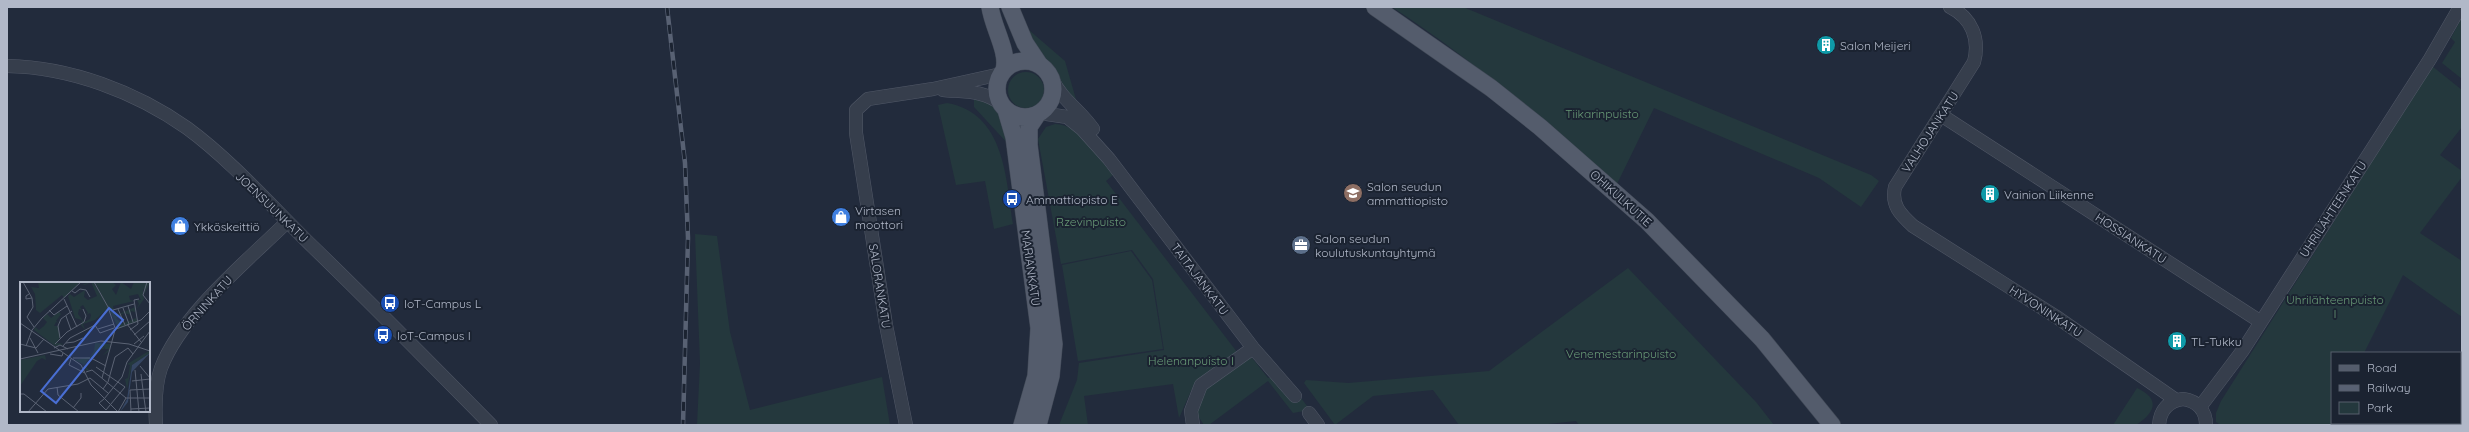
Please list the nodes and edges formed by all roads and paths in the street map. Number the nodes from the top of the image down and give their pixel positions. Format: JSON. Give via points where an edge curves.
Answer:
{"nodes":[{"id":1,"x":990,"y":7,"type":"edge"},
{"id":2,"x":1010,"y":7,"type":"edge"},
{"id":3,"x":1375,"y":7,"type":"edge"},
{"id":4,"x":1950,"y":7,"type":"edge"},
{"id":5,"x":2460,"y":7,"type":"edge"},
{"id":6,"x":1039,"y":64,"type":"junction"},
{"id":7,"x":7,"y":66,"type":"edge"},
{"id":8,"x":1003,"y":72,"type":"junction"},
{"id":9,"x":1052,"y":79,"type":"junction"},
{"id":10,"x":933,"y":89,"type":"junction"},
{"id":11,"x":1003,"y":107,"type":"junction"},
{"id":12,"x":1038,"y":114,"type":"junction"},
{"id":13,"x":1941,"y":115,"type":"junction"},
{"id":14,"x":1109,"y":159,"type":"junction"},
{"id":15,"x":287,"y":222,"type":"junction"},
{"id":16,"x":1913,"y":226,"type":"joint"},
{"id":17,"x":2261,"y":322,"type":"junction"},
{"id":18,"x":1253,"y":348,"type":"junction"},
{"id":19,"x":1295,"y":396,"type":"dead end"},
{"id":20,"x":2176,"y":400,"type":"junction"},
{"id":21,"x":2200,"y":407,"type":"junction"},
{"id":22,"x":1309,"y":413,"type":"dead end"},
{"id":23,"x":156,"y":425,"type":"edge"},
{"id":24,"x":491,"y":425,"type":"edge"},
{"id":25,"x":906,"y":425,"type":"edge"},
{"id":26,"x":1022,"y":425,"type":"edge"},
{"id":27,"x":1038,"y":425,"type":"edge"},
{"id":28,"x":1193,"y":425,"type":"edge"},
{"id":29,"x":1318,"y":425,"type":"edge"},
{"id":30,"x":1832,"y":425,"type":"edge"},
{"id":31,"x":2159,"y":425,"type":"edge"},
{"id":32,"x":2206,"y":425,"type":"edge"}],
"edges":[{"from":1,"to":8,"type":"main road","via":[[994,28],[1005,53]]},
{"from":2,"to":6,"type":"main road","via":[[1025,43]]},
{"from":3,"to":30,"type":"main road","name":"OHIKULKUTIE","via":[[1491,88],[1534,122],[1647,221],[1762,339]]},
{"from":4,"to":13,"type":"street","name":"VALHOJANKATU","via":[[1968,20],[1978,49],[1974,62]]},
{"from":5,"to":17,"type":"street","name":"UHRILÄHTEENKATU","via":[[2430,59]]},
{"from":6,"to":8,"type":"main road","via":[[1020,61]]},
{"from":6,"to":9,"type":"main road"},
{"from":7,"to":15,"type":"street","name":"JOENSUUNKATU","via":[[65,74],[145,103],[202,140]]},
{"from":8,"to":10,"type":"street","name":"SALORANKATU"},
{"from":8,"to":11,"type":"main road","via":[[997,89]]},
{"from":9,"to":12,"type":"main road","via":[[1052,98]]},
{"from":9,"to":14,"type":"street","name":"TAITAJANKATU","via":[[1062,98],[1092,127]]},
{"from":10,"to":11,"type":"street","name":"SALORANKATU","via":[[992,96]]},
{"from":10,"to":25,"type":"street","name":"SALORANKATU","via":[[868,99],[858,106],[855,117],[886,325]]},
{"from":11,"to":12,"type":"main road","via":[[1020,117]]},
{"from":11,"to":26,"type":"main road","name":"MARIANKATU","via":[[1014,137],[1039,328],[1036,376]]},
{"from":12,"to":14,"type":"street","name":"TAITAJANKATU","via":[[1071,119]]},
{"from":12,"to":27,"type":"main road","name":"MARIANKATU","via":[[1030,128],[1028,145],[1054,344],[1051,376]]},
{"from":13,"to":16,"type":"street","name":"VALHOJANKATU","via":[[1895,187],[1894,204]]},
{"from":13,"to":17,"type":"street","name":"HOSSIANKATU"},
{"from":14,"to":18,"type":"street","name":"TAITAJANKATU"},
{"from":15,"to":23,"type":"street","name":"ÖRNINKATU","via":[[195,313],[174,342],[161,369],[155,405]]},
{"from":15,"to":24,"type":"street","name":"JOENSUUNKATU"},
{"from":16,"to":20,"type":"street","name":"HYVONINKATU","via":[[2058,318]]},
{"from":17,"to":21,"type":"street","name":"UHRILÄHTEENKATU"},
{"from":18,"to":19,"type":"street","name":"TAITAJANKATU"},
{"from":18,"to":28,"type":"street","via":[[1201,385],[1191,411]]},
{"from":20,"to":21,"type":"street","via":[[2189,400]]},
{"from":20,"to":31,"type":"street","via":[[2163,409]]},
{"from":21,"to":32,"type":"street"},
{"from":22,"to":29,"type":"street"}]}
